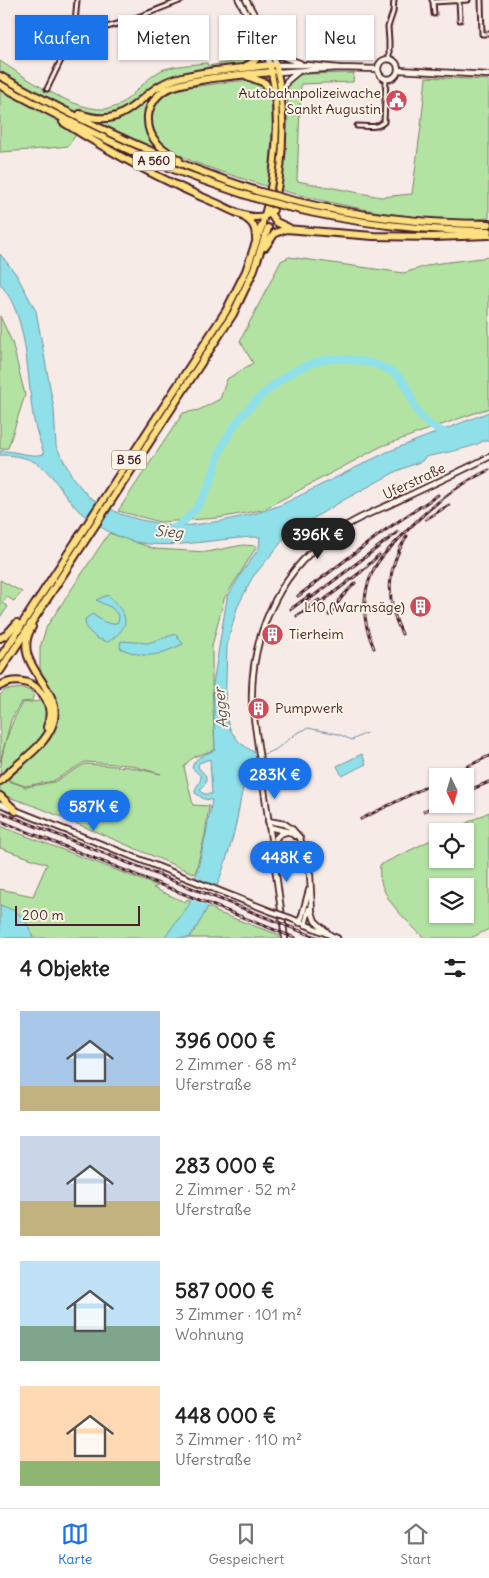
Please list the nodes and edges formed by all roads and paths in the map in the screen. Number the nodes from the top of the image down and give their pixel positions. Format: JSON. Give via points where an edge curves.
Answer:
{"nodes":[{"id":1,"x":77,"y":0,"type":"edge"},
{"id":2,"x":182,"y":0,"type":"edge"},
{"id":3,"x":238,"y":0,"type":"edge"},
{"id":4,"x":246,"y":0,"type":"edge"},
{"id":5,"x":394,"y":0,"type":"edge"},
{"id":6,"x":459,"y":0,"type":"edge"},
{"id":7,"x":468,"y":0,"type":"edge"},
{"id":8,"x":481,"y":0,"type":"edge"},
{"id":9,"x":432,"y":1,"type":"edge"},
{"id":10,"x":434,"y":14,"type":"dead end"},
{"id":11,"x":76,"y":15,"type":"edge"},
{"id":12,"x":247,"y":15,"type":"edge"},
{"id":13,"x":255,"y":15,"type":"edge"},
{"id":14,"x":460,"y":20,"type":"dead end"},
{"id":15,"x":108,"y":25,"type":"edge"},
{"id":16,"x":489,"y":34,"type":"edge"},
{"id":17,"x":61,"y":60,"type":"edge"},
{"id":18,"x":256,"y":60,"type":"edge"},
{"id":19,"x":270,"y":60,"type":"edge"},
{"id":20,"x":273,"y":60,"type":"edge"},
{"id":21,"x":291,"y":60,"type":"edge"},
{"id":22,"x":388,"y":60,"type":"junction"},
{"id":23,"x":306,"y":65,"type":"junction"},
{"id":24,"x":339,"y":68,"type":"junction"},
{"id":25,"x":274,"y":69,"type":"junction"},
{"id":26,"x":378,"y":69,"type":"junction"},
{"id":27,"x":228,"y":70,"type":"junction"},
{"id":28,"x":398,"y":70,"type":"junction"},
{"id":29,"x":301,"y":71,"type":"junction"},
{"id":30,"x":244,"y":75,"type":"junction"},
{"id":31,"x":489,"y":75,"type":"edge"},
{"id":32,"x":0,"y":76,"type":"edge"},
{"id":33,"x":386,"y":79,"type":"junction"},
{"id":34,"x":0,"y":85,"type":"edge"},
{"id":35,"x":47,"y":88,"type":"dead end"},
{"id":36,"x":281,"y":92,"type":"junction"},
{"id":37,"x":26,"y":99,"type":"junction"},
{"id":38,"x":276,"y":100,"type":"junction"},
{"id":39,"x":55,"y":105,"type":"junction"},
{"id":40,"x":357,"y":126,"type":"dead end"},
{"id":41,"x":196,"y":170,"type":"junction"},
{"id":42,"x":256,"y":194,"type":"junction"},
{"id":43,"x":289,"y":204,"type":"junction"},
{"id":44,"x":239,"y":213,"type":"junction"},
{"id":45,"x":269,"y":213,"type":"junction"},
{"id":46,"x":489,"y":224,"type":"edge"},
{"id":47,"x":265,"y":227,"type":"junction"},
{"id":48,"x":292,"y":229,"type":"junction"},
{"id":49,"x":489,"y":231,"type":"edge"},
{"id":50,"x":489,"y":235,"type":"edge"},
{"id":51,"x":255,"y":247,"type":"junction"},
{"id":52,"x":260,"y":254,"type":"junction"},
{"id":53,"x":179,"y":391,"type":"junction"},
{"id":54,"x":489,"y":457,"type":"edge"},
{"id":55,"x":85,"y":534,"type":"junction"},
{"id":56,"x":36,"y":601,"type":"junction"},
{"id":57,"x":46,"y":603,"type":"junction"},
{"id":58,"x":0,"y":638,"type":"edge"},
{"id":59,"x":0,"y":658,"type":"edge"},
{"id":60,"x":0,"y":671,"type":"edge"},
{"id":61,"x":0,"y":686,"type":"edge"},
{"id":62,"x":0,"y":777,"type":"edge"},
{"id":63,"x":0,"y":781,"type":"edge"},
{"id":64,"x":0,"y":796,"type":"edge"},
{"id":65,"x":0,"y":804,"type":"edge"},
{"id":66,"x":16,"y":811,"type":"junction"},
{"id":67,"x":268,"y":824,"type":"junction"},
{"id":68,"x":289,"y":832,"type":"junction"},
{"id":69,"x":305,"y":852,"type":"junction"},
{"id":70,"x":274,"y":862,"type":"junction"},
{"id":71,"x":311,"y":882,"type":"junction"},
{"id":72,"x":309,"y":893,"type":"junction"},
{"id":73,"x":311,"y":900,"type":"junction"},
{"id":74,"x":292,"y":919,"type":"junction"},
{"id":75,"x":303,"y":924,"type":"junction"},
{"id":76,"x":330,"y":935,"type":"junction"},
{"id":77,"x":285,"y":938,"type":"edge"},
{"id":78,"x":337,"y":938,"type":"edge"}],
"edges":[{"from":1,"to":11,"type":"street"},
{"from":2,"to":15,"type":"street"},
{"from":3,"to":12,"type":"street"},
{"from":4,"to":13,"type":"street"},
{"from":5,"to":22,"type":"street","via":[[388,27]]},
{"from":6,"to":7,"type":"street"},
{"from":6,"to":9,"type":"street"},
{"from":6,"to":14,"type":"street"},
{"from":8,"to":16,"type":"street","via":[[482,34]]},
{"from":9,"to":10,"type":"street"},
{"from":17,"to":35,"type":"street"},
{"from":18,"to":27,"type":"highway"},
{"from":19,"to":25,"type":"street"},
{"from":20,"to":25,"type":"street"},
{"from":21,"to":23,"type":"street"},
{"from":22,"to":26,"type":"street","via":[[383,61]]},
{"from":22,"to":28,"type":"street","via":[[394,62]]},
{"from":23,"to":24,"type":"street"},
{"from":23,"to":25,"type":"street"},
{"from":24,"to":26,"type":"street"},
{"from":24,"to":29,"type":"street"},
{"from":25,"to":27,"type":"highway"},
{"from":25,"to":29,"type":"street"},
{"from":25,"to":30,"type":"highway"},
{"from":25,"to":36,"type":"main road","number":"B 56"},
{"from":25,"to":38,"type":"main road","number":"B 56"},
{"from":26,"to":33,"type":"street"},
{"from":27,"to":39,"type":"highway","via":[[169,81],[113,118],[92,118]]},
{"from":28,"to":31,"type":"street"},
{"from":28,"to":33,"type":"street","via":[[393,78]]},
{"from":29,"to":36,"type":"street","via":[[287,81]]},
{"from":30,"to":38,"type":"highway","via":[[265,83]]},
{"from":30,"to":41,"type":"highway","via":[[180,84],[159,95],[150,107],[148,121],[153,139],[165,151]]},
{"from":32,"to":39,"type":"highway","number":"A 560"},
{"from":33,"to":40,"type":"street","via":[[384,122],[380,126]]},
{"from":34,"to":37,"type":"highway","number":"A 560"},
{"from":36,"to":45,"type":"main road","number":"B 56","via":[[281,160],[278,189]]},
{"from":37,"to":42,"type":"highway","number":"A 560","via":[[148,159],[203,181]]},
{"from":37,"to":44,"type":"highway","via":[[132,163]]},
{"from":38,"to":45,"type":"main road","number":"B 56"},
{"from":39,"to":41,"type":"highway","number":"A 560"},
{"from":41,"to":42,"type":"highway","number":"A 560"},
{"from":42,"to":43,"type":"highway","number":"A 560","bridge":true},
{"from":43,"to":46,"type":"highway","number":"A 560","via":[[375,218]]},
{"from":43,"to":49,"type":"highway","number":"A 560","via":[[369,224]]},
{"from":44,"to":45,"type":"highway","via":[[257,218]]},
{"from":44,"to":51,"type":"highway","via":[[253,224]]},
{"from":45,"to":47,"type":"main road","number":"B 56"},
{"from":45,"to":48,"type":"highway","via":[[280,224]]},
{"from":47,"to":51,"type":"highway","number":"B 56"},
{"from":47,"to":52,"type":"highway","number":"B 56"},
{"from":48,"to":50,"type":"highway","via":[[380,236]]},
{"from":48,"to":52,"type":"highway","via":[[275,233]]},
{"from":51,"to":53,"type":"highway","number":"B 56","via":[[226,311]]},
{"from":52,"to":53,"type":"highway","number":"B 56","via":[[233,314]]},
{"from":53,"to":55,"type":"highway","number":"B 56"},
{"from":54,"to":67,"type":"street","name":"Uferstraße","via":[[351,522],[300,562],[278,594],[257,649],[252,693]]},
{"from":55,"to":56,"type":"highway","number":"B 56"},
{"from":55,"to":57,"type":"highway","number":"B 56"},
{"from":56,"to":58,"type":"highway","via":[[15,627]]},
{"from":56,"to":59,"type":"highway","number":"B 56"},
{"from":57,"to":60,"type":"highway","number":"B 56"},
{"from":57,"to":63,"type":"highway","via":[[30,631],[27,647],[29,661],[53,699],[55,718],[47,736]]},
{"from":61,"to":62,"type":"highway","via":[[21,681],[37,688],[46,697],[50,715],[42,736]]},
{"from":64,"to":66,"type":"highway"},
{"from":65,"to":66,"type":"street"},
{"from":66,"to":74,"type":"street","bridge":true},
{"from":67,"to":68,"type":"street"},
{"from":67,"to":69,"type":"street","via":[[281,823],[292,829],[300,838]]},
{"from":67,"to":70,"type":"street","name":"Uferstraße"},
{"from":68,"to":69,"type":"street","via":[[296,836]]},
{"from":68,"to":70,"type":"street","via":[[276,838]]},
{"from":69,"to":71,"type":"street"},
{"from":70,"to":77,"type":"street","name":"Uferstraße"},
{"from":71,"to":72,"type":"street"},
{"from":71,"to":73,"type":"street"},
{"from":72,"to":74,"type":"street","via":[[301,913]]},
{"from":72,"to":75,"type":"street"},
{"from":73,"to":75,"type":"street"},
{"from":73,"to":76,"type":"street","via":[[315,921]]},
{"from":74,"to":75,"type":"street"},
{"from":75,"to":76,"type":"street"},
{"from":76,"to":78,"type":"street"}]}
